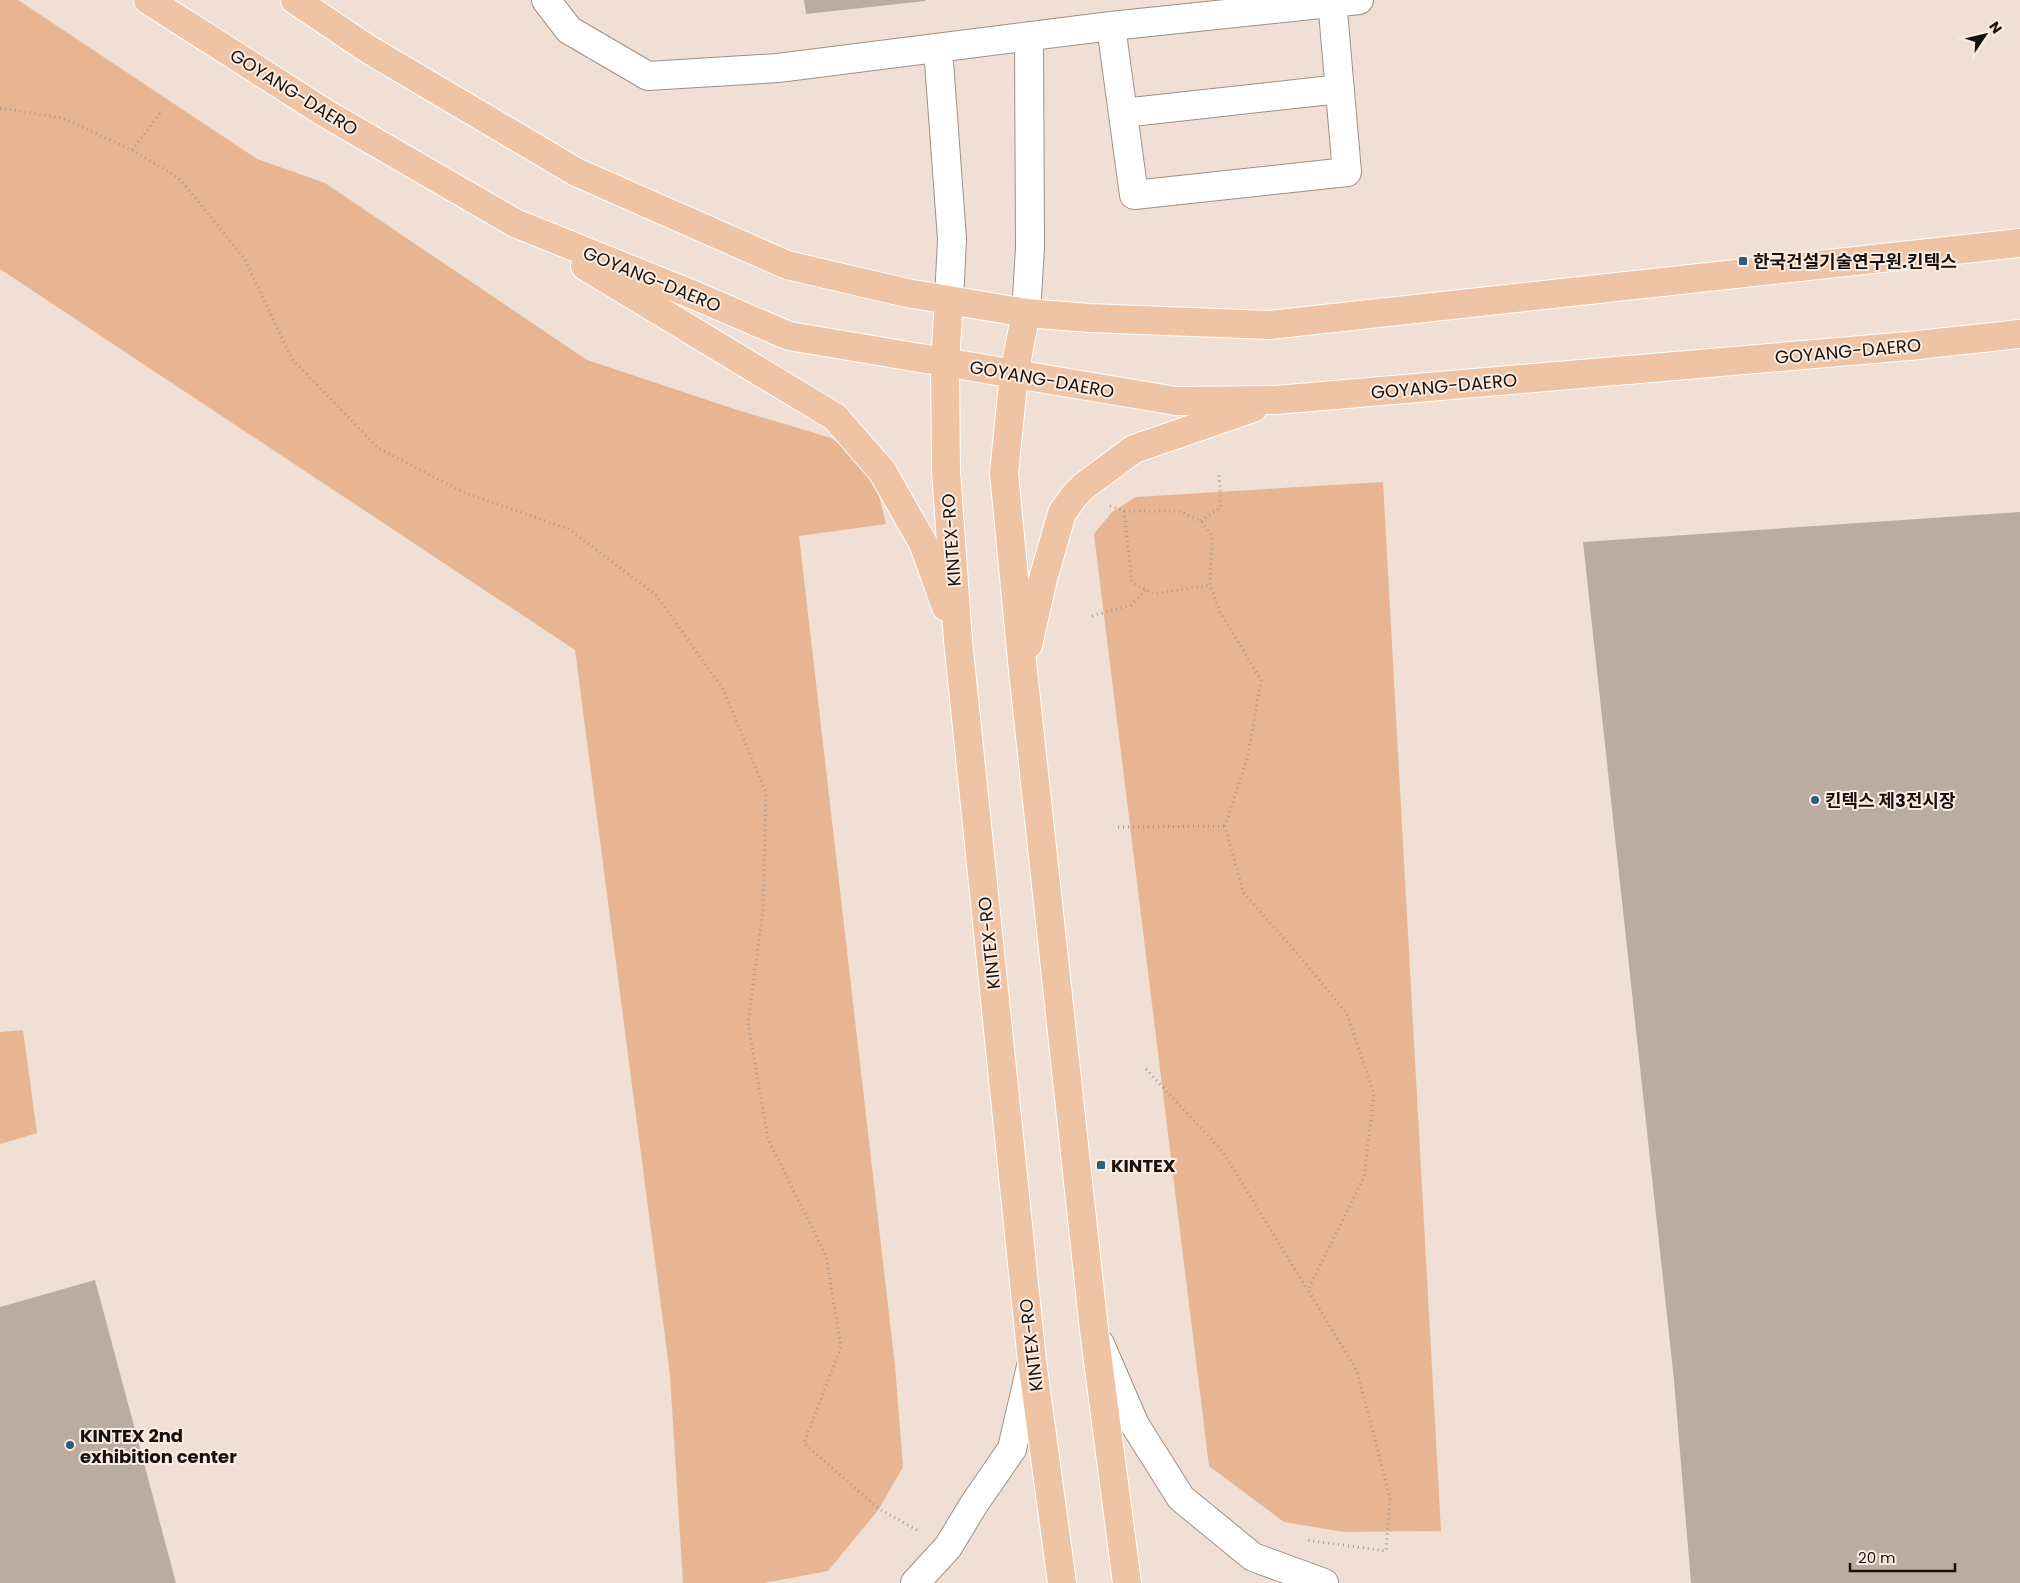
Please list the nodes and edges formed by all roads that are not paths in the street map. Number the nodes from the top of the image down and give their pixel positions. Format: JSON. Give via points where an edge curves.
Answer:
{"nodes":[{"id":1,"x":148,"y":0,"type":"edge"},
{"id":2,"x":295,"y":0,"type":"edge"},
{"id":3,"x":546,"y":0,"type":"edge"},
{"id":4,"x":1359,"y":0,"type":"edge"},
{"id":5,"x":1332,"y":1,"type":"edge"},
{"id":6,"x":1111,"y":26,"type":"junction"},
{"id":7,"x":1029,"y":36,"type":"junction"},
{"id":8,"x":938,"y":48,"type":"junction"},
{"id":9,"x":1340,"y":89,"type":"junction"},
{"id":10,"x":1123,"y":113,"type":"junction"},
{"id":11,"x":516,"y":223,"type":"junction"},
{"id":12,"x":2020,"y":243,"type":"edge"},
{"id":13,"x":949,"y":300,"type":"junction"},
{"id":14,"x":1026,"y":313,"type":"junction"},
{"id":15,"x":2020,"y":334,"type":"edge"},
{"id":16,"x":945,"y":363,"type":"junction"},
{"id":17,"x":1014,"y":374,"type":"junction"},
{"id":18,"x":1276,"y":400,"type":"junction"},
{"id":19,"x":958,"y":640,"type":"junction"},
{"id":20,"x":1023,"y":671,"type":"junction"},
{"id":21,"x":1094,"y":1330,"type":"junction"},
{"id":22,"x":1032,"y":1360,"type":"junction"},
{"id":23,"x":915,"y":1583,"type":"edge"},
{"id":24,"x":1062,"y":1583,"type":"edge"},
{"id":25,"x":1127,"y":1583,"type":"edge"},
{"id":26,"x":1324,"y":1583,"type":"edge"}],
"edges":[{"from":1,"to":11,"type":"main road","name":"GOYANG-DAERO","via":[[325,112]]},
{"from":2,"to":13,"type":"main road","via":[[368,49],[576,172],[786,265]]},
{"from":3,"to":8,"type":"lane","via":[[569,30],[648,76],[778,68]]},
{"from":4,"to":5,"type":"lane"},
{"from":5,"to":6,"type":"lane"},
{"from":5,"to":9,"type":"lane"},
{"from":6,"to":7,"type":"lane"},
{"from":6,"to":10,"type":"lane"},
{"from":7,"to":8,"type":"lane"},
{"from":7,"to":14,"type":"lane","via":[[1030,248]]},
{"from":8,"to":13,"type":"lane","via":[[952,239]]},
{"from":9,"to":10,"type":"lane"},
{"from":9,"to":10,"type":"lane","via":[[1347,172],[1134,195]]},
{"from":11,"to":16,"type":"main road","name":"GOYANG-DAERO","via":[[789,336]]},
{"from":11,"to":19,"type":"main road","via":[[835,417],[882,471],[923,543]]},
{"from":12,"to":14,"type":"main road","via":[[1269,325]]},
{"from":13,"to":14,"type":"main road"},
{"from":13,"to":16,"type":"main road","name":"KINTEX-RO"},
{"from":14,"to":17,"type":"main road"},
{"from":15,"to":18,"type":"main road","name":"GOYANG-DAERO"},
{"from":16,"to":17,"type":"main road","name":"GOYANG-DAERO"},
{"from":16,"to":19,"type":"main road","name":"KINTEX-RO","via":[[946,471]]},
{"from":17,"to":18,"type":"main road","name":"GOYANG-DAERO","via":[[1176,401]]},
{"from":17,"to":20,"type":"main road","via":[[1004,473]]},
{"from":18,"to":20,"type":"main road","via":[[1134,449],[1074,496],[1059,522]]},
{"from":19,"to":22,"type":"main road","name":"KINTEX-RO"},
{"from":20,"to":21,"type":"main road"},
{"from":21,"to":25,"type":"main road"},
{"from":21,"to":26,"type":"lane","via":[[1135,1426],[1181,1498],[1253,1557]]},
{"from":22,"to":23,"type":"lane","via":[[1012,1449],[948,1547]]},
{"from":22,"to":24,"type":"main road","name":"KINTEX-RO"}]}
